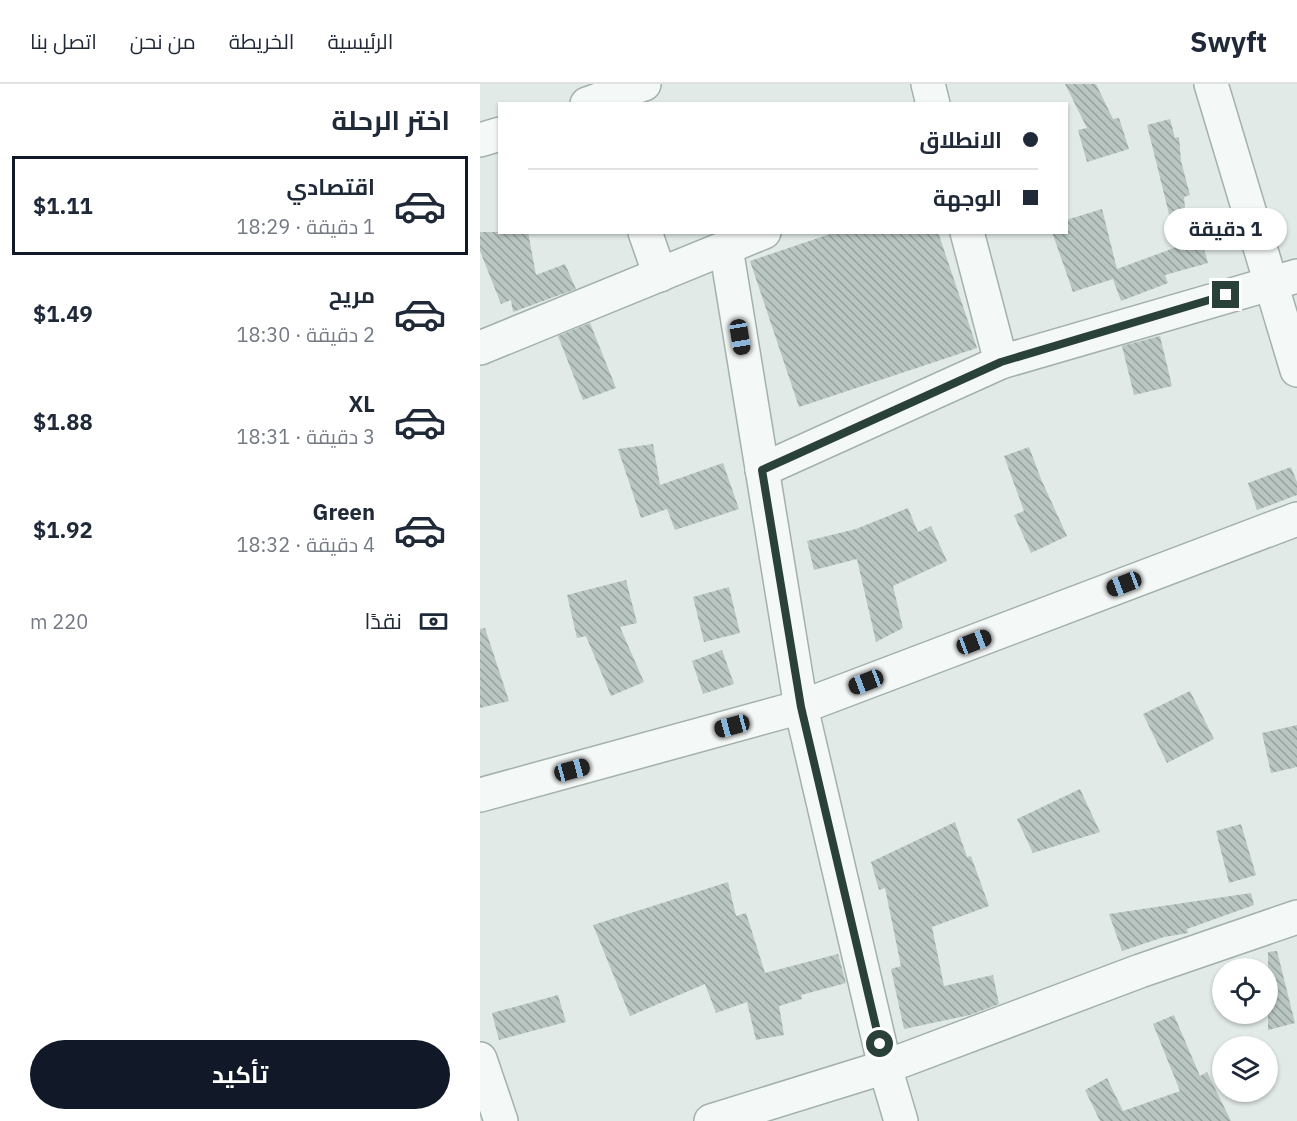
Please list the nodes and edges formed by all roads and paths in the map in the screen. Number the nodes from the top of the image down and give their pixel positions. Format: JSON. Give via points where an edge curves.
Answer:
{"nodes":[{"id":1,"x":644,"y":84,"type":"edge"},
{"id":2,"x":928,"y":84,"type":"edge"},
{"id":3,"x":1211,"y":84,"type":"edge"},
{"id":4,"x":593,"y":98,"type":"edge"},
{"id":5,"x":932,"y":102,"type":"edge"},
{"id":6,"x":498,"y":135,"type":"edge"},
{"id":7,"x":480,"y":140,"type":"edge"},
{"id":8,"x":646,"y":234,"type":"edge"},
{"id":9,"x":759,"y":234,"type":"edge"},
{"id":10,"x":968,"y":234,"type":"edge"},
{"id":11,"x":726,"y":248,"type":"junction"},
{"id":12,"x":660,"y":275,"type":"junction"},
{"id":13,"x":1284,"y":279,"type":"edge"},
{"id":14,"x":480,"y":348,"type":"edge"},
{"id":15,"x":1001,"y":362,"type":"junction"},
{"id":16,"x":1297,"y":370,"type":"edge"},
{"id":17,"x":762,"y":470,"type":"junction"},
{"id":18,"x":1297,"y":519,"type":"edge"},
{"id":19,"x":801,"y":707,"type":"junction"},
{"id":20,"x":480,"y":795,"type":"edge"},
{"id":21,"x":1297,"y":917,"type":"edge"},
{"id":22,"x":480,"y":1059,"type":"edge"},
{"id":23,"x":885,"y":1067,"type":"junction"},
{"id":24,"x":501,"y":1121,"type":"edge"},
{"id":25,"x":711,"y":1121,"type":"edge"},
{"id":26,"x":901,"y":1121,"type":"edge"}],
"edges":[{"from":1,"to":4,"type":"street"},
{"from":2,"to":5,"type":"street"},
{"from":3,"to":13,"type":"street"},
{"from":6,"to":7,"type":"street"},
{"from":8,"to":12,"type":"street"},
{"from":9,"to":11,"type":"street"},
{"from":10,"to":15,"type":"street"},
{"from":11,"to":12,"type":"street"},
{"from":11,"to":17,"type":"street"},
{"from":12,"to":14,"type":"street"},
{"from":13,"to":15,"type":"street"},
{"from":13,"to":16,"type":"street"},
{"from":15,"to":17,"type":"street"},
{"from":17,"to":19,"type":"street"},
{"from":18,"to":19,"type":"street"},
{"from":19,"to":20,"type":"street"},
{"from":19,"to":23,"type":"street"},
{"from":21,"to":23,"type":"street","via":[[1140,970]]},
{"from":22,"to":24,"type":"street"},
{"from":23,"to":25,"type":"street"},
{"from":23,"to":26,"type":"street"}]}
